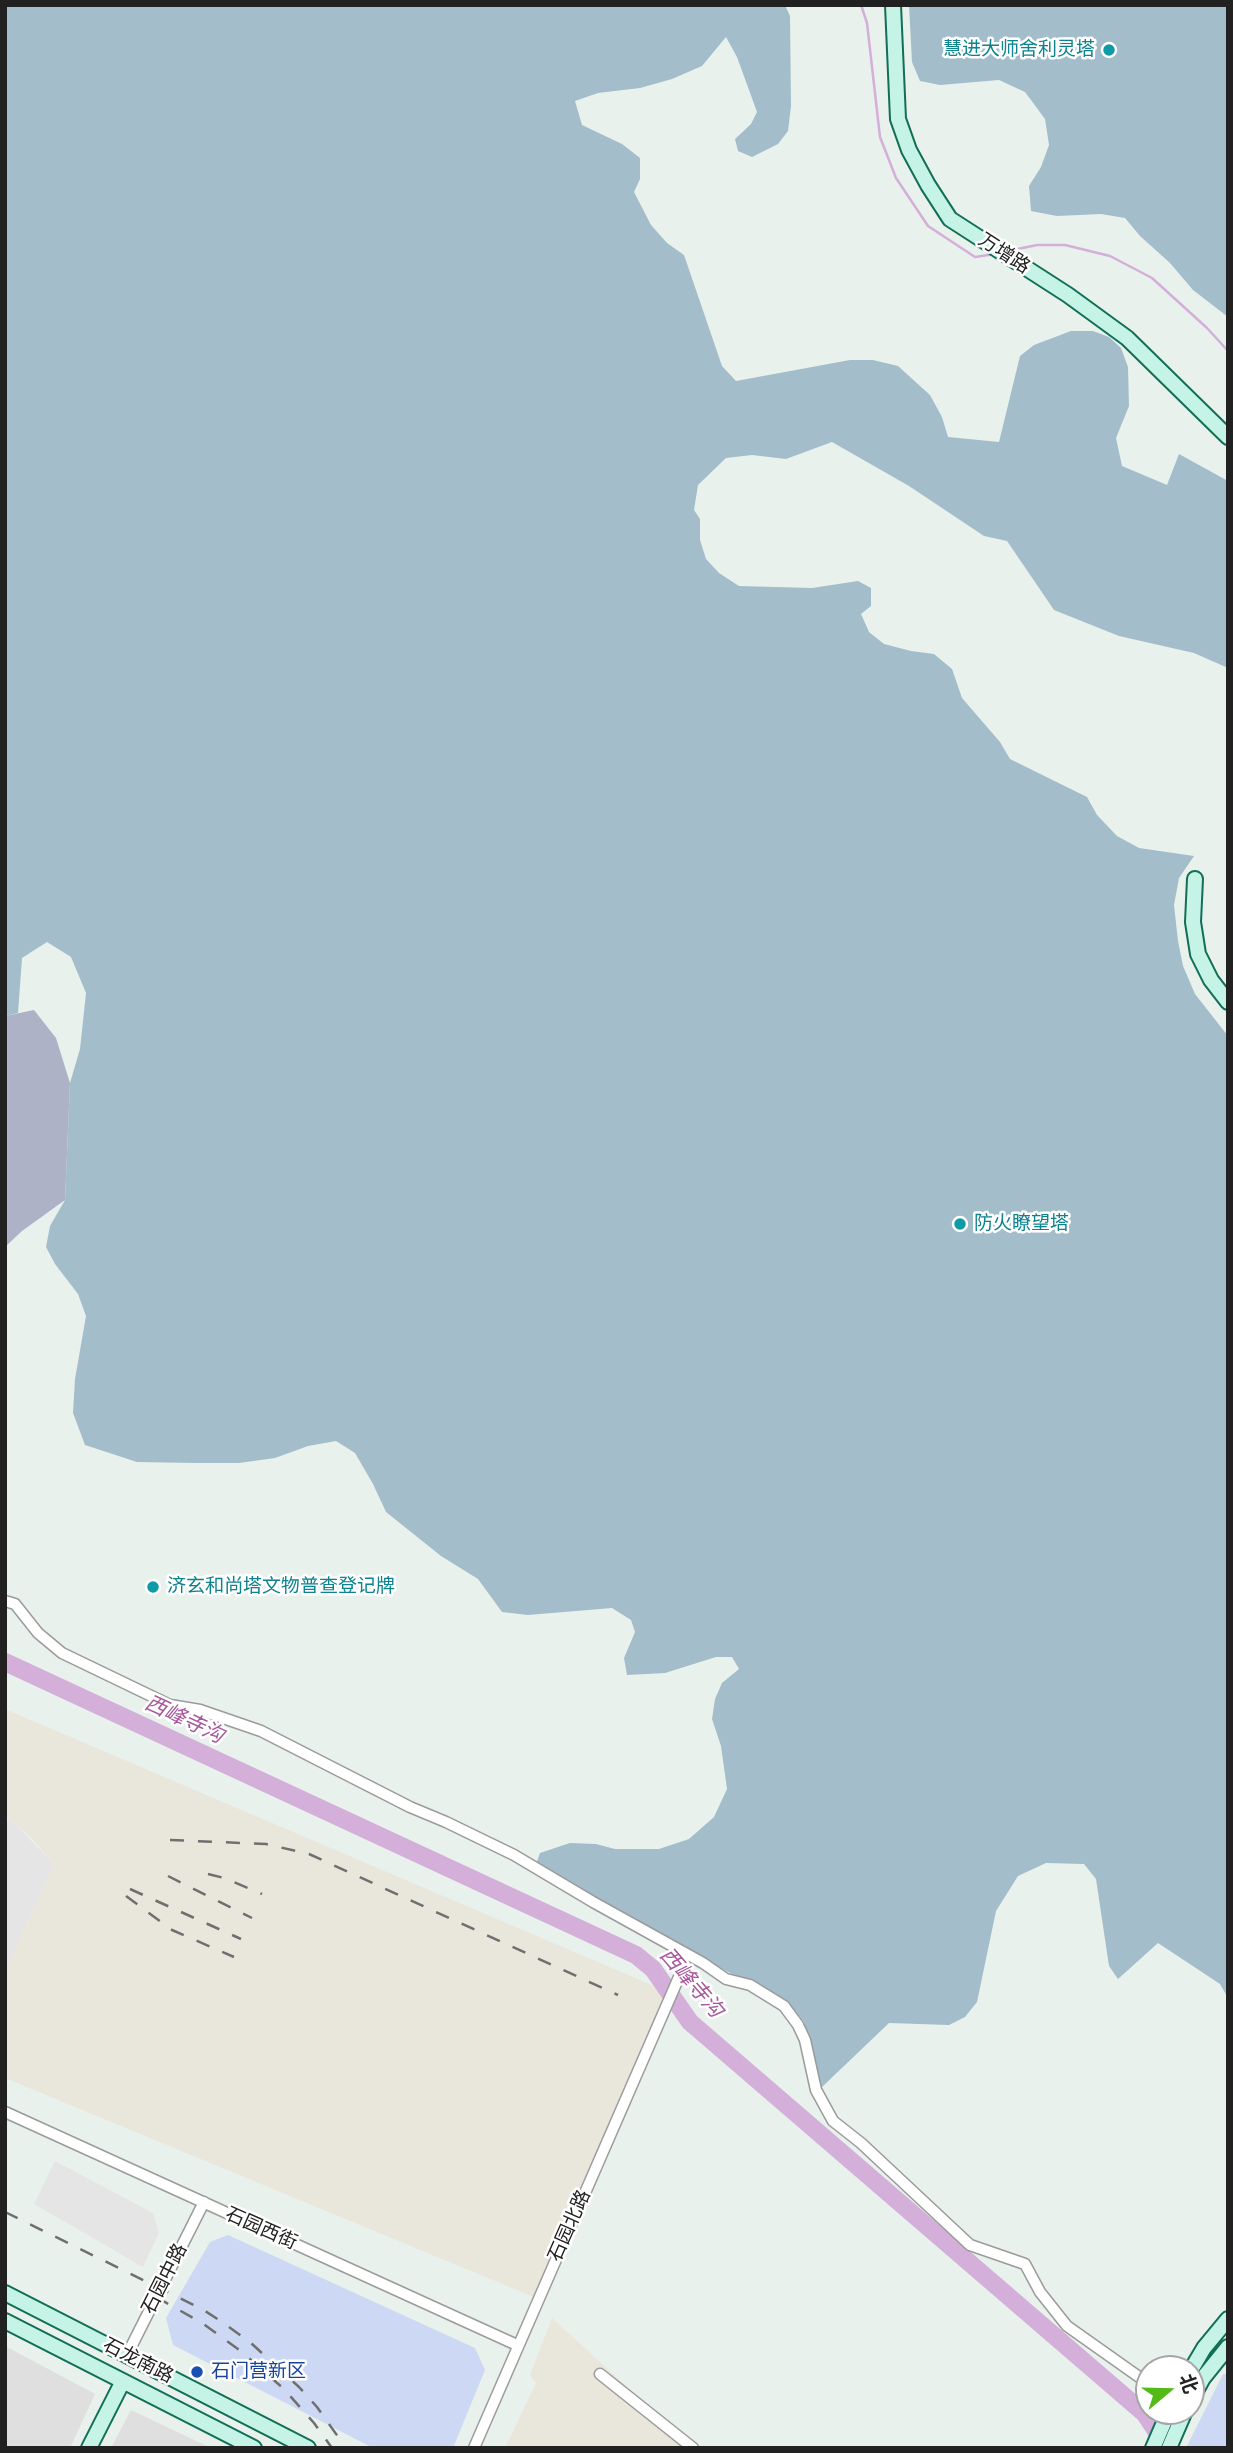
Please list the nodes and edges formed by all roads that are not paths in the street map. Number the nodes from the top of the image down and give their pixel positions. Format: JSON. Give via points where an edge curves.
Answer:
{"nodes":[{"id":1,"x":892,"y":5,"type":"edge"},
{"id":2,"x":1228,"y":437,"type":"edge"},
{"id":3,"x":1195,"y":878,"type":"dead end"},
{"id":4,"x":1228,"y":1002,"type":"edge"},
{"id":5,"x":5,"y":1601,"type":"edge"},
{"id":6,"x":679,"y":1977,"type":"dead end"},
{"id":7,"x":5,"y":2112,"type":"edge"},
{"id":8,"x":204,"y":2203,"type":"junction"},
{"id":9,"x":5,"y":2294,"type":"edge"},
{"id":10,"x":1228,"y":2319,"type":"edge"},
{"id":11,"x":5,"y":2321,"type":"edge"},
{"id":12,"x":517,"y":2345,"type":"junction"},
{"id":13,"x":1228,"y":2347,"type":"edge"},
{"id":14,"x":1200,"y":2355,"type":"edge"},
{"id":15,"x":127,"y":2356,"type":"junction"},
{"id":16,"x":600,"y":2374,"type":"dead end"},
{"id":17,"x":1135,"y":2374,"type":"edge"},
{"id":18,"x":1205,"y":2376,"type":"edge"},
{"id":19,"x":123,"y":2381,"type":"junction"},
{"id":20,"x":1170,"y":2425,"type":"edge"},
{"id":21,"x":1176,"y":2425,"type":"edge"},
{"id":22,"x":89,"y":2448,"type":"edge"},
{"id":23,"x":254,"y":2448,"type":"edge"},
{"id":24,"x":308,"y":2448,"type":"edge"},
{"id":25,"x":474,"y":2448,"type":"edge"},
{"id":26,"x":693,"y":2448,"type":"edge"},
{"id":27,"x":1153,"y":2448,"type":"edge"},
{"id":28,"x":1169,"y":2448,"type":"edge"}],
"edges":[{"from":1,"to":2,"type":"main road","name":"万增路","via":[[898,119],[909,150],[950,219],[1127,338]]},
{"from":3,"to":4,"type":"main road","via":[[1193,922],[1198,954]]},
{"from":5,"to":17,"type":"street","via":[[15,1604],[62,1654],[170,1705],[261,1731],[514,1854],[726,1979],[750,1985],[783,2006],[805,2040],[816,2090],[833,2121],[970,2245],[1026,2264],[1040,2292],[1067,2326]]},
{"from":6,"to":12,"type":"street","name":"石园北路"},
{"from":7,"to":8,"type":"street","name":"石园西街"},
{"from":8,"to":12,"type":"street","name":"石园西街"},
{"from":8,"to":15,"type":"street","name":"石园中路"},
{"from":9,"to":15,"type":"main road","name":"石龙南路"},
{"from":10,"to":14,"type":"main road"},
{"from":11,"to":19,"type":"main road","name":"石龙南路"},
{"from":12,"to":25,"type":"street","name":"石园北路"},
{"from":13,"to":18,"type":"main road"},
{"from":15,"to":24,"type":"main road","name":"石龙南路"},
{"from":16,"to":26,"type":"street"},
{"from":19,"to":22,"type":"main road"},
{"from":19,"to":23,"type":"main road","name":"石龙南路"},
{"from":20,"to":27,"type":"main road"},
{"from":21,"to":28,"type":"main road"}]}
